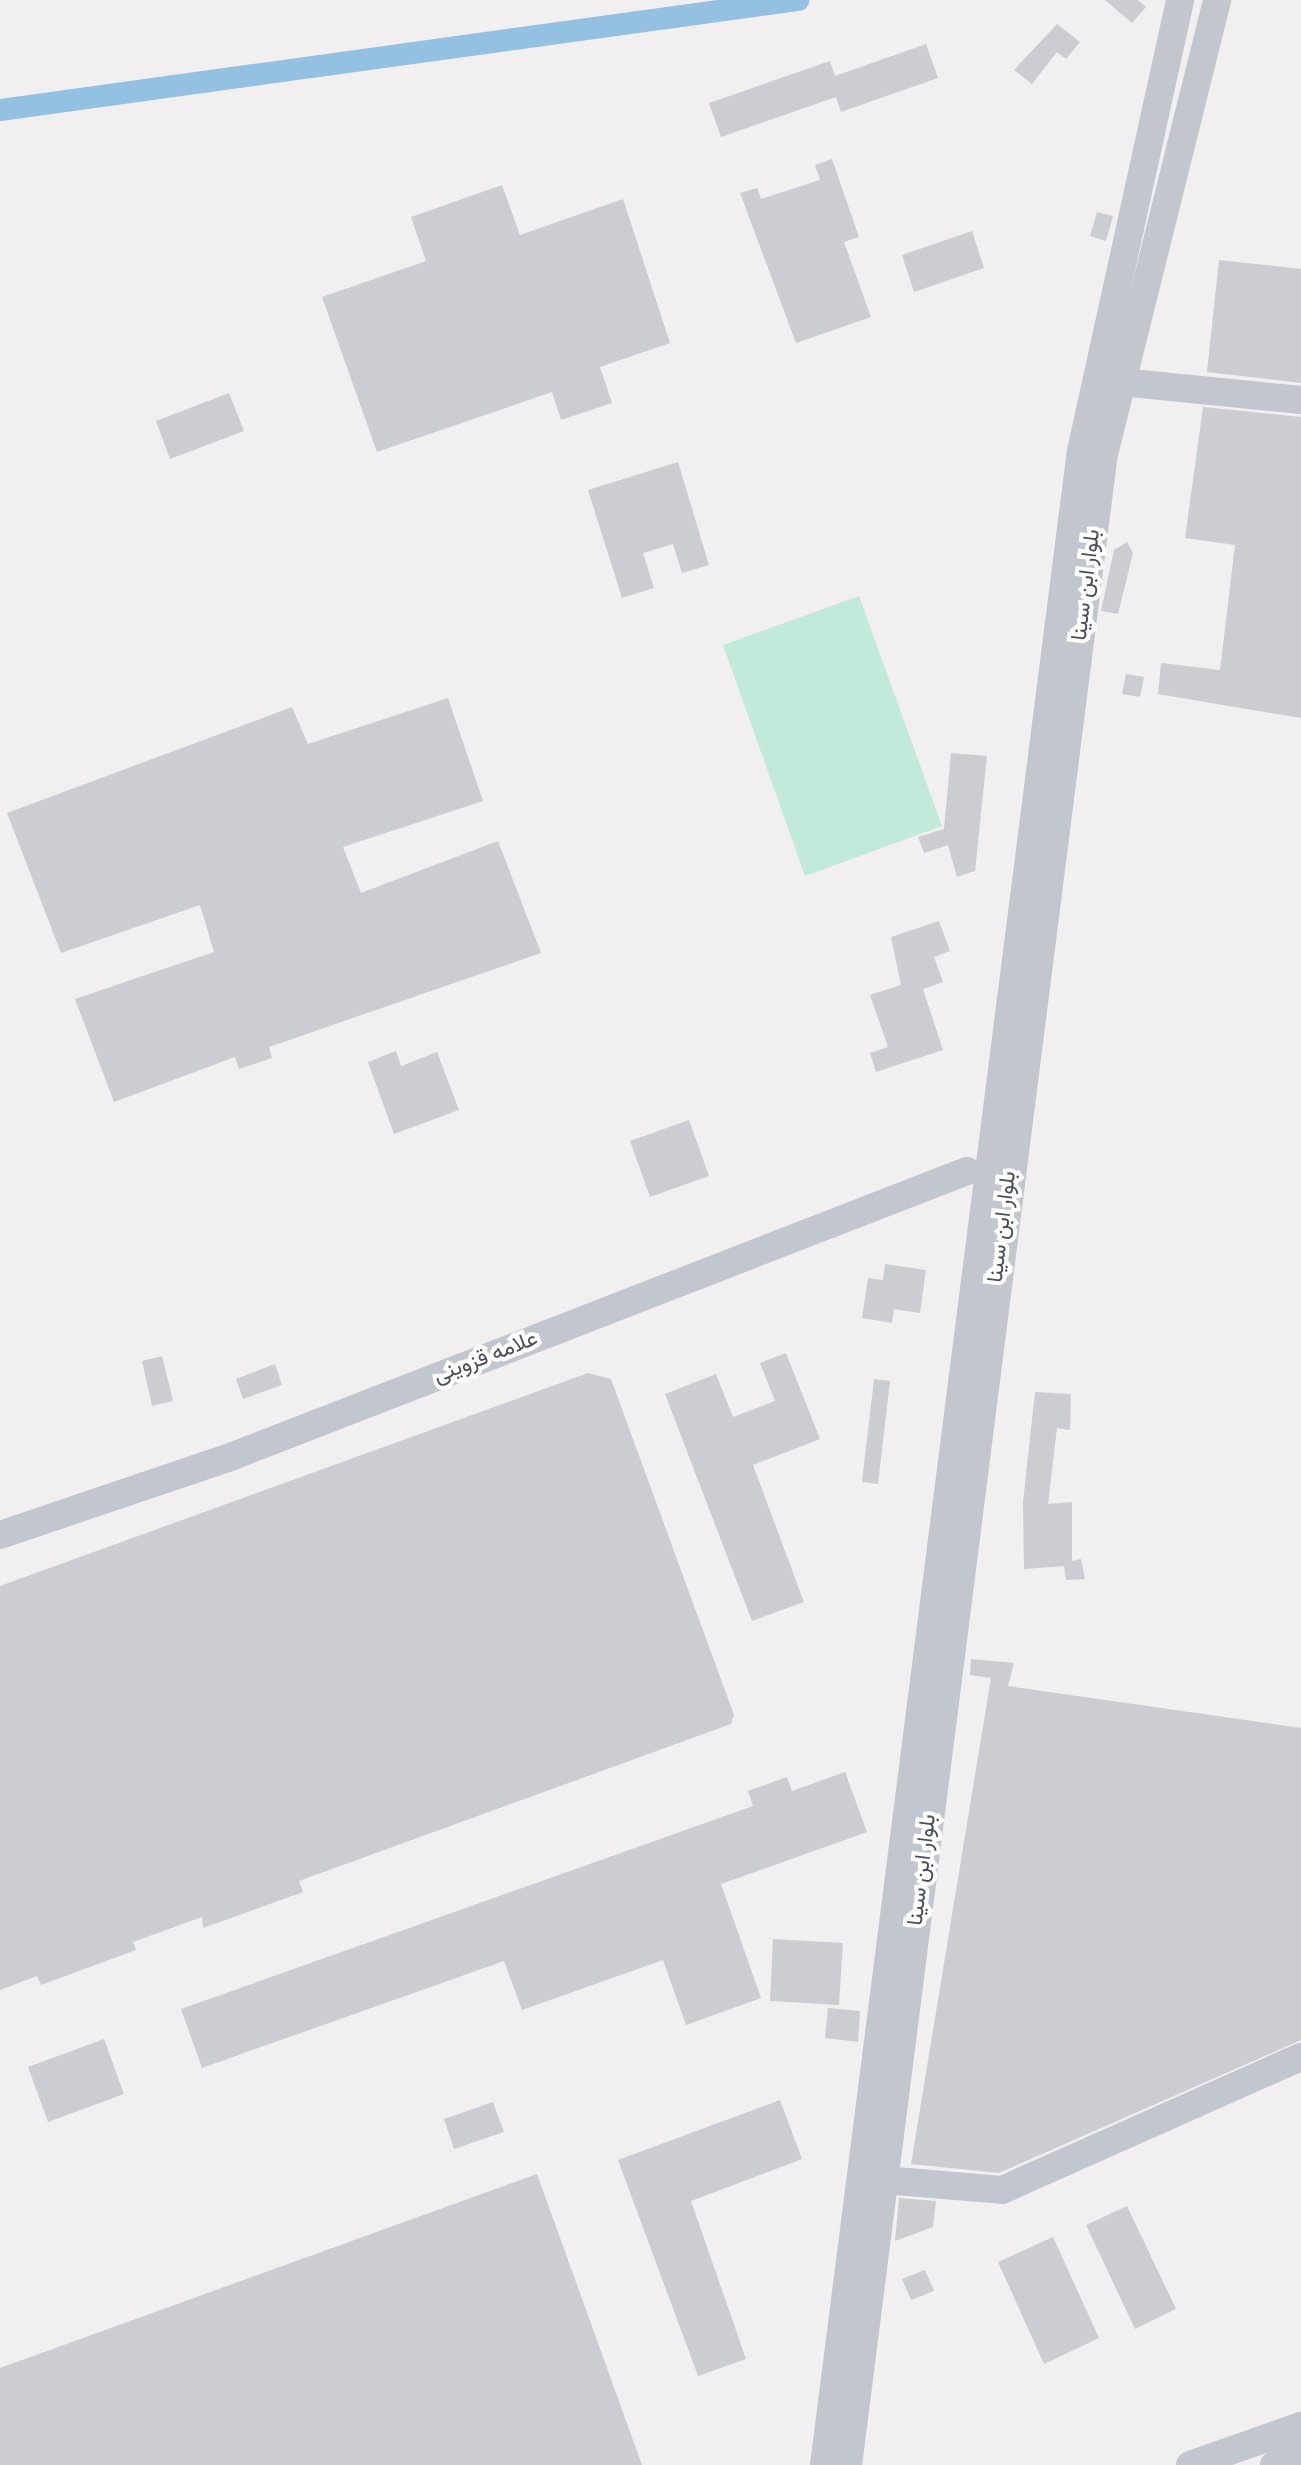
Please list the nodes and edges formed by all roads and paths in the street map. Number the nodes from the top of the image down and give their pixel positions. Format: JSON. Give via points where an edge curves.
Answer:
{"nodes":[{"id":1,"x":1180,"y":0,"type":"edge"},
{"id":2,"x":1217,"y":0,"type":"edge"},
{"id":3,"x":1121,"y":382,"type":"junction"},
{"id":4,"x":1301,"y":400,"type":"edge"},
{"id":5,"x":967,"y":1171,"type":"dead end"},
{"id":6,"x":0,"y":1535,"type":"edge"},
{"id":7,"x":1301,"y":2057,"type":"edge"},
{"id":8,"x":884,"y":2180,"type":"junction"},
{"id":9,"x":1301,"y":2426,"type":"edge"},
{"id":10,"x":1301,"y":2455,"type":"edge"},
{"id":11,"x":824,"y":2465,"type":"edge"},
{"id":12,"x":848,"y":2465,"type":"edge"},
{"id":13,"x":1190,"y":2465,"type":"edge"},
{"id":14,"x":1274,"y":2465,"type":"edge"}],
"edges":[{"from":1,"to":11,"type":"street","name":"بلوار ابن سینا","via":[[1081,451]]},
{"from":2,"to":3,"type":"street","name":"بلوار ابن سینا"},
{"from":3,"to":4,"type":"street"},
{"from":3,"to":8,"type":"street","name":"بلوار ابن سینا","via":[[1102,469]]},
{"from":5,"to":6,"type":"street","name":"علامه قزوینی","via":[[233,1456]]},
{"from":7,"to":8,"type":"street","via":[[1002,2190]]},
{"from":8,"to":12,"type":"street","name":"بلوار ابن سینا"},
{"from":9,"to":13,"type":"street"},
{"from":10,"to":14,"type":"street"}]}
